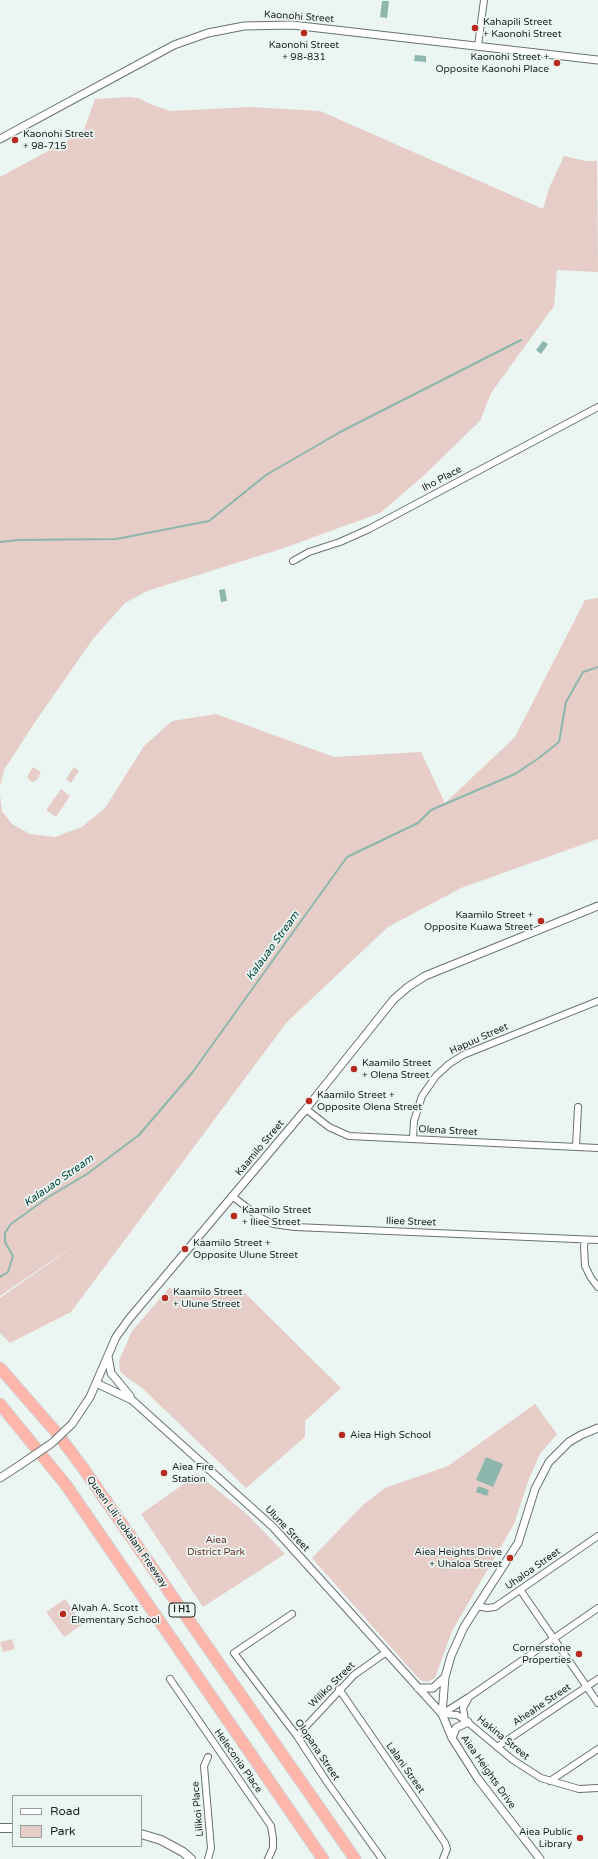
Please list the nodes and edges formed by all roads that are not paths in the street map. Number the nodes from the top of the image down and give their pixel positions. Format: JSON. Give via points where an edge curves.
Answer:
{"nodes":[{"id":1,"x":484,"y":0,"type":"edge"},
{"id":2,"x":478,"y":46,"type":"junction"},
{"id":3,"x":598,"y":60,"type":"edge"},
{"id":4,"x":0,"y":139,"type":"edge"},
{"id":5,"x":598,"y":407,"type":"edge"},
{"id":6,"x":293,"y":561,"type":"dead end"},
{"id":7,"x":598,"y":906,"type":"edge"},
{"id":8,"x":598,"y":1001,"type":"edge"},
{"id":9,"x":578,"y":1107,"type":"dead end"},
{"id":10,"x":306,"y":1109,"type":"junction"},
{"id":11,"x":413,"y":1139,"type":"junction"},
{"id":12,"x":576,"y":1147,"type":"junction"},
{"id":13,"x":598,"y":1148,"type":"edge"},
{"id":14,"x":232,"y":1196,"type":"junction"},
{"id":15,"x":585,"y":1240,"type":"junction"},
{"id":16,"x":598,"y":1240,"type":"edge"},
{"id":17,"x":598,"y":1287,"type":"edge"},
{"id":18,"x":108,"y":1352,"type":"junction"},
{"id":19,"x":0,"y":1368,"type":"edge"},
{"id":20,"x":96,"y":1383,"type":"junction"},
{"id":21,"x":132,"y":1400,"type":"junction"},
{"id":22,"x":0,"y":1404,"type":"edge"},
{"id":23,"x":598,"y":1428,"type":"edge"},
{"id":24,"x":0,"y":1478,"type":"edge"},
{"id":25,"x":598,"y":1536,"type":"edge"},
{"id":26,"x":521,"y":1591,"type":"junction"},
{"id":27,"x":477,"y":1606,"type":"junction"},
{"id":28,"x":598,"y":1608,"type":"edge"},
{"id":29,"x":292,"y":1614,"type":"dead end"},
{"id":30,"x":554,"y":1638,"type":"junction"},
{"id":31,"x":385,"y":1652,"type":"junction"},
{"id":32,"x":445,"y":1677,"type":"junction"},
{"id":33,"x":170,"y":1679,"type":"dead end"},
{"id":34,"x":598,"y":1679,"type":"edge"},
{"id":35,"x":587,"y":1686,"type":"junction"},
{"id":36,"x":418,"y":1688,"type":"junction"},
{"id":37,"x":338,"y":1689,"type":"junction"},
{"id":38,"x":469,"y":1697,"type":"junction"},
{"id":39,"x":598,"y":1703,"type":"edge"},
{"id":40,"x":442,"y":1714,"type":"junction"},
{"id":41,"x":467,"y":1721,"type":"junction"},
{"id":42,"x":297,"y":1736,"type":"junction"},
{"id":43,"x":452,"y":1738,"type":"junction"},
{"id":44,"x":497,"y":1747,"type":"junction"},
{"id":45,"x":598,"y":1749,"type":"edge"},
{"id":46,"x":208,"y":1757,"type":"dead end"},
{"id":47,"x":550,"y":1781,"type":"junction"},
{"id":48,"x":598,"y":1788,"type":"edge"},
{"id":49,"x":0,"y":1828,"type":"edge"},
{"id":50,"x":12,"y":1828,"type":"edge"},
{"id":51,"x":142,"y":1834,"type":"edge"},
{"id":52,"x":191,"y":1859,"type":"edge"},
{"id":53,"x":208,"y":1859,"type":"edge"},
{"id":54,"x":268,"y":1859,"type":"edge"},
{"id":55,"x":323,"y":1859,"type":"edge"},
{"id":56,"x":355,"y":1859,"type":"edge"},
{"id":57,"x":382,"y":1859,"type":"edge"},
{"id":58,"x":443,"y":1859,"type":"edge"},
{"id":59,"x":540,"y":1859,"type":"edge"}],
"edges":[{"from":1,"to":2,"type":"street"},
{"from":2,"to":3,"type":"street","name":"Kaonohi Street"},
{"from":2,"to":4,"type":"street","name":"Kaonohi Street","via":[[292,25],[256,24],[220,30],[196,36],[165,50]]},
{"from":5,"to":6,"type":"street","name":"Iho Place","via":[[370,529],[309,552]]},
{"from":7,"to":10,"type":"street","name":"Kaamilo Street","via":[[453,963],[408,987],[394,999]]},
{"from":8,"to":11,"type":"street","name":"Hapuu Street","via":[[463,1055],[448,1064],[422,1096],[414,1121]]},
{"from":9,"to":12,"type":"street"},
{"from":10,"to":11,"type":"street","name":"Olena Street","via":[[329,1127],[349,1136]]},
{"from":10,"to":14,"type":"street","name":"Kaamilo Street"},
{"from":11,"to":12,"type":"street","name":"Olena Street"},
{"from":12,"to":13,"type":"street","name":"Olena Street"},
{"from":14,"to":15,"type":"street","name":"Iliee Street","via":[[259,1217],[273,1224],[295,1228]]},
{"from":14,"to":18,"type":"street","name":"Kaamilo Street","via":[[129,1319]]},
{"from":15,"to":16,"type":"street","name":"Iliee Street"},
{"from":15,"to":17,"type":"street","via":[[585,1266]]},
{"from":18,"to":20,"type":"street","name":"Kaamilo Street"},
{"from":18,"to":21,"type":"street","via":[[111,1373]]},
{"from":19,"to":56,"type":"highway","name":"Queen Liliʻuokalani Freeway","number":"I H1","via":[[56,1432],[83,1468]]},
{"from":20,"to":21,"type":"street","name":"Ulune Street"},
{"from":20,"to":24,"type":"street","name":"Kaamilo Street","bridge":true,"via":[[72,1424],[52,1443]]},
{"from":21,"to":31,"type":"street","name":"Ulune Street","via":[[273,1528]]},
{"from":22,"to":55,"type":"highway","number":"I H1","via":[[66,1485]]},
{"from":23,"to":27,"type":"street","name":"Aiea Heights Drive","via":[[569,1442],[549,1462],[535,1489],[518,1543]]},
{"from":25,"to":26,"type":"street","name":"Uhaloa Street"},
{"from":26,"to":27,"type":"street","name":"Uhaloa Street","via":[[495,1607]]},
{"from":26,"to":30,"type":"street"},
{"from":27,"to":32,"type":"street","name":"Aiea Heights Drive","via":[[450,1656]]},
{"from":28,"to":30,"type":"street"},
{"from":29,"to":42,"type":"street","name":"Olopana Street","via":[[234,1654]]},
{"from":30,"to":35,"type":"street"},
{"from":30,"to":38,"type":"street"},
{"from":31,"to":36,"type":"street","name":"Ulune Street"},
{"from":31,"to":37,"type":"street","name":"Wiliko Street"},
{"from":32,"to":36,"type":"street","via":[[433,1688]]},
{"from":32,"to":40,"type":"street","name":"Aiea Heights Drive"},
{"from":33,"to":54,"type":"street","name":"Heleconia Place","via":[[271,1826],[273,1848]]},
{"from":34,"to":35,"type":"street","name":"Aheahe Street"},
{"from":35,"to":39,"type":"street"},
{"from":35,"to":44,"type":"street","name":"Aheahe Street"},
{"from":36,"to":40,"type":"street","name":"Ulune Street"},
{"from":37,"to":42,"type":"street","name":"Wiliko Street"},
{"from":37,"to":58,"type":"street","name":"Lalani Street","via":[[445,1843],[447,1849]]},
{"from":38,"to":40,"type":"street"},
{"from":38,"to":41,"type":"street","via":[[463,1708]]},
{"from":40,"to":41,"type":"street","name":"Hakina Street","via":[[457,1715]]},
{"from":40,"to":43,"type":"street","name":"Aiea Heights Drive"},
{"from":41,"to":43,"type":"street","via":[[456,1728]]},
{"from":41,"to":44,"type":"street","name":"Hakina Street"},
{"from":42,"to":57,"type":"street","name":"Olopana Street"},
{"from":43,"to":59,"type":"street","name":"Aiea Heights Drive","via":[[478,1779]]},
{"from":44,"to":47,"type":"street","name":"Hakina Street","via":[[522,1767]]},
{"from":45,"to":47,"type":"street"},
{"from":46,"to":53,"type":"street","name":"Lilikoi Place","via":[[204,1766],[211,1848]]},
{"from":47,"to":48,"type":"street","name":"Hakina Street","via":[[578,1789]]},
{"from":49,"to":50,"type":"main road"},
{"from":51,"to":52,"type":"main road","via":[[161,1840]]}]}
